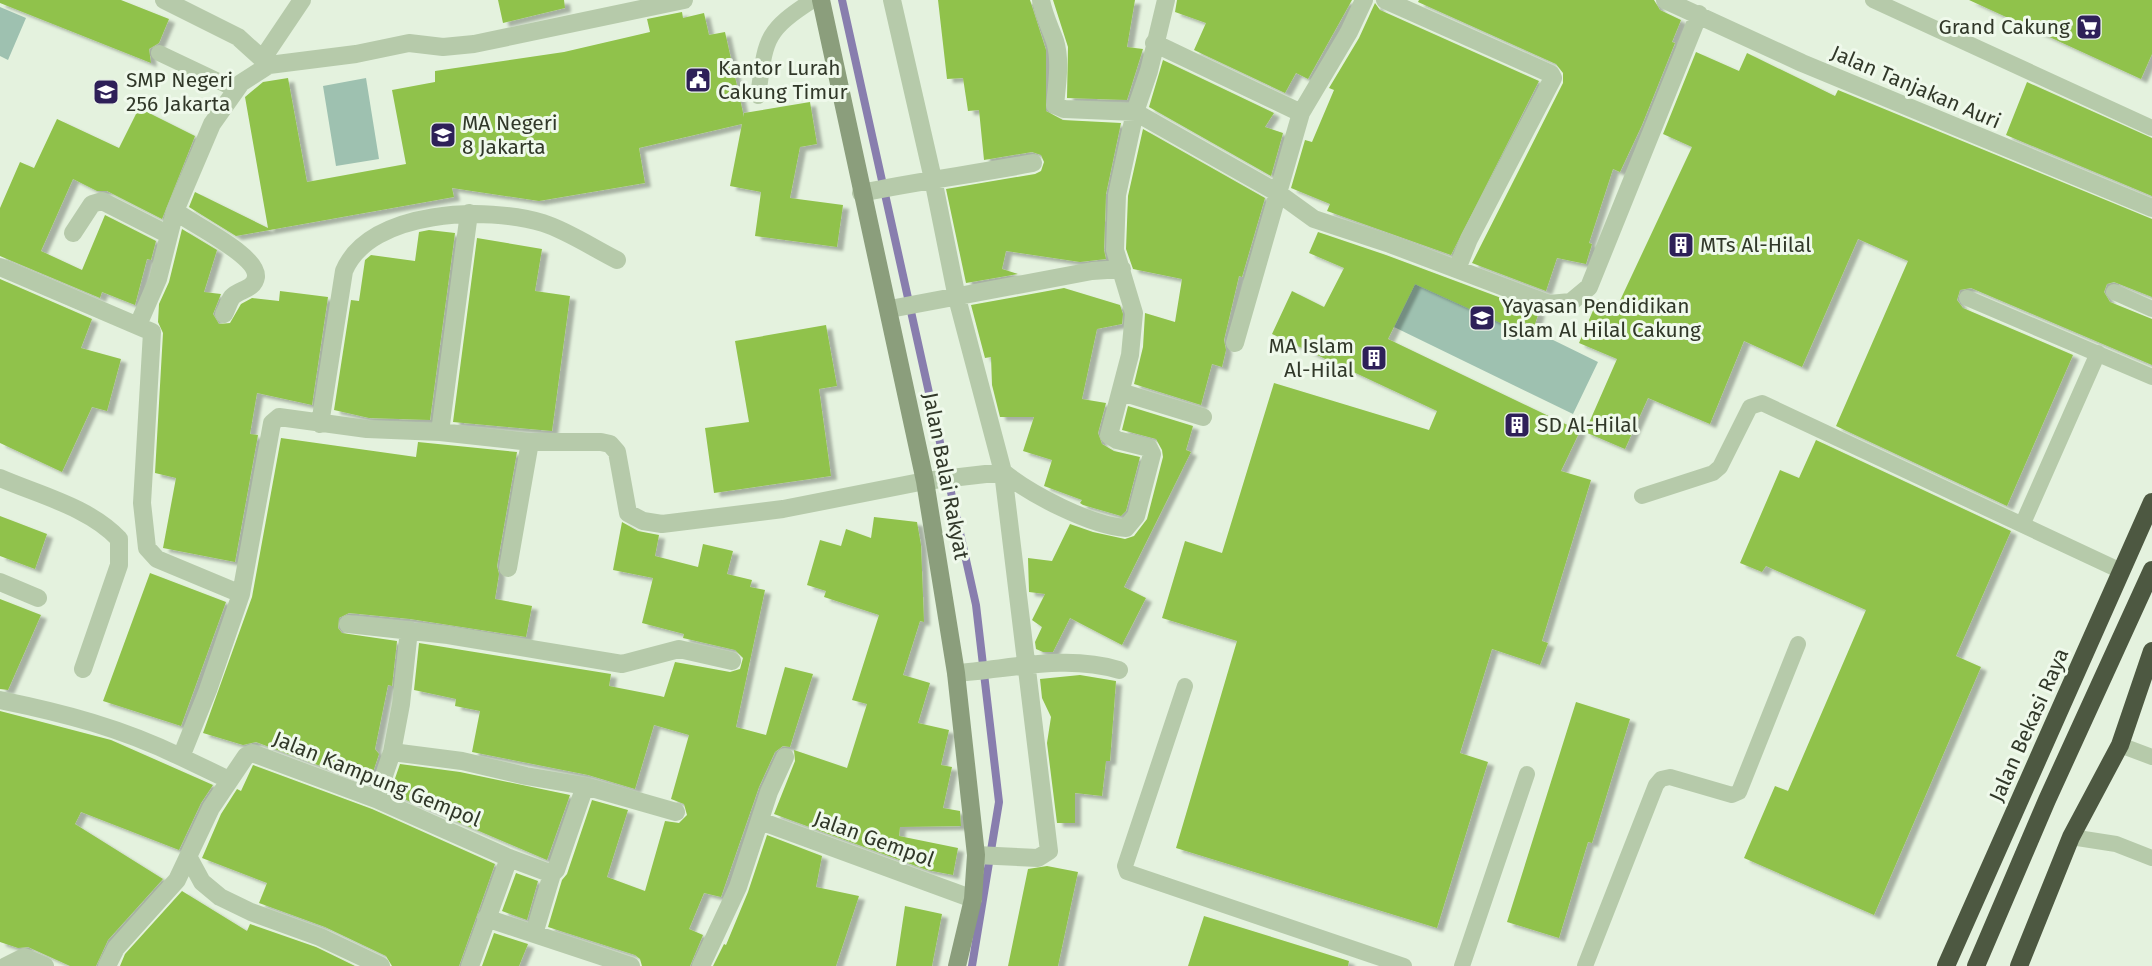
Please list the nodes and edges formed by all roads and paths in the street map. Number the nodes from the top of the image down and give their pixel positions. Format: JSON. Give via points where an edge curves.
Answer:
{"nodes":[{"id":1,"x":164,"y":0,"type":"edge"},
{"id":2,"x":302,"y":0,"type":"edge"},
{"id":3,"x":684,"y":0,"type":"edge"},
{"id":4,"x":813,"y":0,"type":"edge"},
{"id":5,"x":821,"y":0,"type":"edge"},
{"id":6,"x":892,"y":0,"type":"edge"},
{"id":7,"x":1041,"y":0,"type":"edge"},
{"id":8,"x":1166,"y":0,"type":"edge"},
{"id":9,"x":1364,"y":0,"type":"edge"},
{"id":10,"x":1385,"y":0,"type":"edge"},
{"id":11,"x":1665,"y":0,"type":"edge"},
{"id":12,"x":1874,"y":0,"type":"edge"},
{"id":13,"x":1404,"y":4,"type":"edge"},
{"id":14,"x":1699,"y":14,"type":"junction"},
{"id":15,"x":1154,"y":43,"type":"junction"},
{"id":16,"x":159,"y":53,"type":"dead end"},
{"id":17,"x":266,"y":62,"type":"junction"},
{"id":18,"x":235,"y":89,"type":"junction"},
{"id":19,"x":758,"y":96,"type":"dead end"},
{"id":20,"x":1135,"y":112,"type":"junction"},
{"id":21,"x":1301,"y":113,"type":"junction"},
{"id":22,"x":2152,"y":128,"type":"edge"},
{"id":23,"x":1033,"y":164,"type":"dead end"},
{"id":24,"x":929,"y":179,"type":"junction"},
{"id":25,"x":861,"y":193,"type":"junction"},
{"id":26,"x":1278,"y":193,"type":"junction"},
{"id":27,"x":2152,"y":208,"type":"edge"},
{"id":28,"x":175,"y":211,"type":"junction"},
{"id":29,"x":469,"y":213,"type":"junction"},
{"id":30,"x":74,"y":233,"type":"dead end"},
{"id":31,"x":169,"y":235,"type":"junction"},
{"id":32,"x":617,"y":260,"type":"dead end"},
{"id":33,"x":0,"y":267,"type":"edge"},
{"id":34,"x":1458,"y":268,"type":"junction"},
{"id":35,"x":1122,"y":269,"type":"junction"},
{"id":36,"x":2114,"y":292,"type":"dead end"},
{"id":37,"x":951,"y":297,"type":"junction"},
{"id":38,"x":1967,"y":298,"type":"dead end"},
{"id":39,"x":899,"y":307,"type":"junction"},
{"id":40,"x":2152,"y":309,"type":"edge"},
{"id":41,"x":224,"y":314,"type":"dead end"},
{"id":42,"x":138,"y":325,"type":"junction"},
{"id":43,"x":1235,"y":343,"type":"dead end"},
{"id":44,"x":2098,"y":353,"type":"junction"},
{"id":45,"x":2152,"y":376,"type":"edge"},
{"id":46,"x":1121,"y":392,"type":"junction"},
{"id":47,"x":1203,"y":417,"type":"dead end"},
{"id":48,"x":320,"y":424,"type":"junction"},
{"id":49,"x":440,"y":432,"type":"junction"},
{"id":50,"x":530,"y":442,"type":"junction"},
{"id":51,"x":994,"y":472,"type":"junction"},
{"id":52,"x":0,"y":478,"type":"edge"},
{"id":53,"x":934,"y":480,"type":"junction"},
{"id":54,"x":1642,"y":496,"type":"dead end"},
{"id":55,"x":2152,"y":502,"type":"edge"},
{"id":56,"x":2023,"y":523,"type":"junction"},
{"id":57,"x":508,"y":568,"type":"dead end"},
{"id":58,"x":2152,"y":570,"type":"edge"},
{"id":59,"x":2121,"y":571,"type":"junction"},
{"id":60,"x":0,"y":582,"type":"edge"},
{"id":61,"x":241,"y":594,"type":"junction"},
{"id":62,"x":38,"y":598,"type":"dead end"},
{"id":63,"x":348,"y":624,"type":"dead end"},
{"id":64,"x":409,"y":630,"type":"junction"},
{"id":65,"x":1797,"y":644,"type":"dead end"},
{"id":66,"x":2152,"y":651,"type":"edge"},
{"id":67,"x":732,"y":661,"type":"dead end"},
{"id":68,"x":1022,"y":667,"type":"junction"},
{"id":69,"x":84,"y":669,"type":"dead end"},
{"id":70,"x":1119,"y":670,"type":"dead end"},
{"id":71,"x":957,"y":673,"type":"junction"},
{"id":72,"x":1185,"y":686,"type":"dead end"},
{"id":73,"x":0,"y":700,"type":"edge"},
{"id":74,"x":2120,"y":745,"type":"junction"},
{"id":75,"x":392,"y":752,"type":"junction"},
{"id":76,"x":181,"y":757,"type":"junction"},
{"id":77,"x":2152,"y":757,"type":"edge"},
{"id":78,"x":784,"y":758,"type":"dead end"},
{"id":79,"x":1527,"y":774,"type":"dead end"},
{"id":80,"x":229,"y":780,"type":"junction"},
{"id":81,"x":585,"y":786,"type":"junction"},
{"id":82,"x":376,"y":799,"type":"junction"},
{"id":83,"x":676,"y":812,"type":"dead end"},
{"id":84,"x":760,"y":821,"type":"junction"},
{"id":85,"x":2071,"y":837,"type":"junction"},
{"id":86,"x":981,"y":855,"type":"junction"},
{"id":87,"x":189,"y":858,"type":"junction"},
{"id":88,"x":509,"y":858,"type":"junction"},
{"id":89,"x":2152,"y":858,"type":"edge"},
{"id":90,"x":552,"y":874,"type":"junction"},
{"id":91,"x":973,"y":899,"type":"junction"},
{"id":92,"x":486,"y":918,"type":"junction"},
{"id":93,"x":534,"y":934,"type":"junction"},
{"id":94,"x":6,"y":966,"type":"edge"},
{"id":95,"x":45,"y":966,"type":"edge"},
{"id":96,"x":107,"y":966,"type":"edge"},
{"id":97,"x":381,"y":966,"type":"edge"},
{"id":98,"x":470,"y":966,"type":"edge"},
{"id":99,"x":631,"y":966,"type":"edge"},
{"id":100,"x":701,"y":966,"type":"edge"},
{"id":101,"x":957,"y":966,"type":"edge"},
{"id":102,"x":1404,"y":966,"type":"edge"},
{"id":103,"x":1462,"y":966,"type":"edge"},
{"id":104,"x":1585,"y":966,"type":"edge"},
{"id":105,"x":1946,"y":966,"type":"edge"},
{"id":106,"x":1976,"y":966,"type":"edge"},
{"id":107,"x":2019,"y":966,"type":"edge"}],
"edges":[{"from":1,"to":17,"type":"street","via":[[245,42]]},
{"from":2,"to":17,"type":"street"},
{"from":3,"to":17,"type":"street","via":[[474,44],[409,43],[356,54]]},
{"from":4,"to":19,"type":"lane","via":[[773,29],[765,51]]},
{"from":5,"to":25,"type":"street","name":"Jalan Balai Rakyat"},
{"from":6,"to":24,"type":"street"},
{"from":7,"to":20,"type":"street","via":[[1044,21],[1056,49],[1055,105],[1064,109]]},
{"from":8,"to":15,"type":"street"},
{"from":9,"to":21,"type":"street"},
{"from":10,"to":13,"type":"street"},
{"from":11,"to":14,"type":"street","name":"Jalan Tanjakan Auri"},
{"from":12,"to":22,"type":"lane"},
{"from":13,"to":34,"type":"street","via":[[1553,78],[1469,239]]},
{"from":14,"to":27,"type":"street","name":"Jalan Tanjakan Auri","via":[[1802,63]]},
{"from":14,"to":34,"type":"street","via":[[1589,287],[1571,302],[1548,304]]},
{"from":15,"to":20,"type":"street"},
{"from":15,"to":21,"type":"street"},
{"from":16,"to":18,"type":"lane"},
{"from":17,"to":18,"type":"street"},
{"from":18,"to":28,"type":"street","via":[[212,124]]},
{"from":20,"to":26,"type":"street"},
{"from":20,"to":35,"type":"street","via":[[1117,195],[1115,250]]},
{"from":21,"to":26,"type":"street"},
{"from":23,"to":24,"type":"street"},
{"from":24,"to":25,"type":"street"},
{"from":24,"to":37,"type":"street"},
{"from":25,"to":39,"type":"street","name":"Jalan Balai Rakyat"},
{"from":26,"to":34,"type":"street","via":[[1314,219]]},
{"from":26,"to":43,"type":"street"},
{"from":28,"to":31,"type":"street"},
{"from":28,"to":41,"type":"street","via":[[241,252],[254,267],[256,277],[250,287],[232,297]]},
{"from":29,"to":32,"type":"street","via":[[543,223]]},
{"from":29,"to":48,"type":"street","via":[[434,216],[391,229],[362,244],[350,257],[344,271]]},
{"from":29,"to":49,"type":"street"},
{"from":30,"to":31,"type":"street","via":[[97,201]]},
{"from":31,"to":42,"type":"street","via":[[151,299]]},
{"from":33,"to":42,"type":"street"},
{"from":35,"to":37,"type":"street"},
{"from":35,"to":46,"type":"street","via":[[1134,313],[1133,338]]},
{"from":36,"to":40,"type":"lane"},
{"from":37,"to":39,"type":"street"},
{"from":37,"to":51,"type":"street"},
{"from":38,"to":44,"type":"lane"},
{"from":39,"to":53,"type":"street","name":"Jalan Balai Rakyat"},
{"from":42,"to":61,"type":"street","via":[[152,332],[153,338],[142,503],[147,548],[158,559]]},
{"from":44,"to":45,"type":"lane"},
{"from":44,"to":56,"type":"lane"},
{"from":46,"to":47,"type":"street"},
{"from":46,"to":51,"type":"street","via":[[1109,435],[1149,448],[1152,454],[1136,516],[1126,528],[1076,512]]},
{"from":48,"to":49,"type":"street"},
{"from":48,"to":61,"type":"street","via":[[279,417],[272,423]]},
{"from":49,"to":50,"type":"street"},
{"from":50,"to":53,"type":"street","via":[[610,444],[617,452],[628,513],[662,524],[783,509]]},
{"from":50,"to":57,"type":"street"},
{"from":51,"to":53,"type":"street"},
{"from":51,"to":68,"type":"street"},
{"from":52,"to":69,"type":"street","via":[[86,515],[105,525],[119,539],[119,565]]},
{"from":53,"to":71,"type":"street","name":"Jalan Balai Rakyat"},
{"from":54,"to":56,"type":"lane","via":[[1713,473],[1720,467],[1750,407],[1762,403]]},
{"from":55,"to":59,"type":"highway","name":"Jalan Bekasi Raya"},
{"from":56,"to":59,"type":"lane"},
{"from":58,"to":106,"type":"highway"},
{"from":59,"to":105,"type":"highway","name":"Jalan Bekasi Raya"},
{"from":60,"to":62,"type":"street"},
{"from":61,"to":76,"type":"street"},
{"from":63,"to":64,"type":"street"},
{"from":64,"to":67,"type":"street","via":[[622,664],[679,649]]},
{"from":64,"to":75,"type":"street"},
{"from":65,"to":104,"type":"lane","via":[[1739,792],[1732,795],[1670,777],[1656,785]]},
{"from":66,"to":74,"type":"highway"},
{"from":68,"to":70,"type":"street","via":[[1060,662],[1102,664]]},
{"from":68,"to":71,"type":"street"},
{"from":68,"to":86,"type":"street","via":[[1049,851],[1038,858]]},
{"from":71,"to":86,"type":"street","name":"Jalan Balai Rakyat"},
{"from":72,"to":102,"type":"lane","via":[[1125,866],[1127,872]]},
{"from":73,"to":76,"type":"street","via":[[69,714],[148,741]]},
{"from":74,"to":77,"type":"lane"},
{"from":74,"to":85,"type":"highway"},
{"from":75,"to":81,"type":"street","via":[[462,761]]},
{"from":75,"to":82,"type":"street"},
{"from":76,"to":80,"type":"street"},
{"from":78,"to":84,"type":"street"},
{"from":79,"to":103,"type":"lane"},
{"from":80,"to":82,"type":"street","name":"Jalan Kampung Gempol","via":[[252,753]]},
{"from":80,"to":87,"type":"street","name":"Jalan Kampung Gempol"},
{"from":81,"to":83,"type":"street"},
{"from":81,"to":90,"type":"street"},
{"from":82,"to":88,"type":"street","name":"Jalan Kampung Gempol"},
{"from":84,"to":91,"type":"street","name":"Jalan Gempol"},
{"from":84,"to":100,"type":"street","via":[[738,887]]},
{"from":85,"to":89,"type":"lane","via":[[2116,843]]},
{"from":85,"to":107,"type":"highway"},
{"from":86,"to":91,"type":"street","name":"Jalan Balai Rakyat"},
{"from":87,"to":96,"type":"street","name":"Jalan Kampung Gempol","via":[[177,880],[116,948]]},
{"from":87,"to":97,"type":"street","via":[[202,882],[220,897]]},
{"from":88,"to":90,"type":"street","name":"Jalan Kampung Gempol"},
{"from":88,"to":92,"type":"street"},
{"from":90,"to":93,"type":"street"},
{"from":91,"to":101,"type":"street","name":"Jalan Balai Rakyat"},
{"from":92,"to":93,"type":"street"},
{"from":92,"to":98,"type":"street"},
{"from":93,"to":99,"type":"street"},
{"from":94,"to":95,"type":"street","via":[[24,957]]}]}
